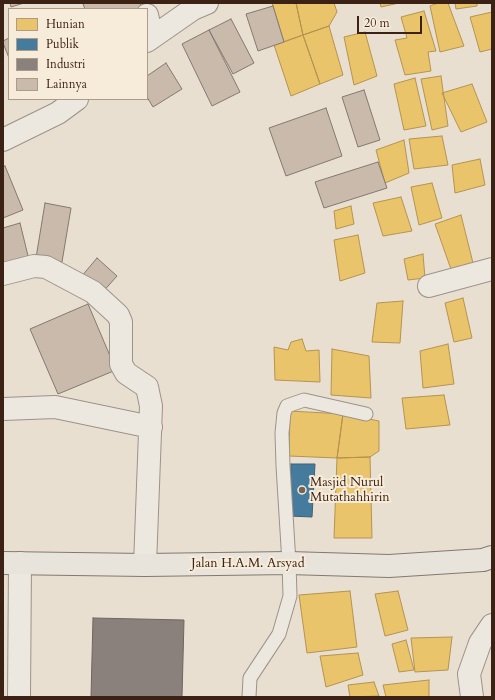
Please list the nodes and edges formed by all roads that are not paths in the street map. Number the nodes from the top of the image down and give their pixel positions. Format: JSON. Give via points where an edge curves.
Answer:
{"nodes":[{"id":1,"x":206,"y":3,"type":"edge"},
{"id":2,"x":148,"y":23,"type":"edge"},
{"id":3,"x":150,"y":39,"type":"edge"},
{"id":4,"x":76,"y":100,"type":"edge"},
{"id":5,"x":3,"y":140,"type":"edge"},
{"id":6,"x":492,"y":269,"type":"edge"},
{"id":7,"x":3,"y":274,"type":"edge"},
{"id":8,"x":429,"y":286,"type":"dead end"},
{"id":9,"x":3,"y":409,"type":"edge"},
{"id":10,"x":366,"y":414,"type":"dead end"},
{"id":11,"x":151,"y":427,"type":"junction"},
{"id":12,"x":489,"y":562,"type":"edge"},
{"id":13,"x":11,"y":563,"type":"edge"},
{"id":14,"x":289,"y":563,"type":"junction"},
{"id":15,"x":145,"y":565,"type":"junction"},
{"id":16,"x":492,"y":625,"type":"edge"},
{"id":17,"x":19,"y":697,"type":"edge"},
{"id":18,"x":249,"y":697,"type":"edge"},
{"id":19,"x":472,"y":697,"type":"edge"}],
"edges":[{"from":1,"to":3,"type":"street"},
{"from":2,"to":3,"type":"street"},
{"from":4,"to":5,"type":"street","via":[[58,113]]},
{"from":6,"to":8,"type":"street"},
{"from":7,"to":11,"type":"street","via":[[34,266],[46,267],[93,292],[118,315],[121,322],[121,364],[126,373],[148,390]]},
{"from":9,"to":11,"type":"street","via":[[56,407]]},
{"from":10,"to":14,"type":"lane","via":[[304,400],[287,406],[282,433]]},
{"from":11,"to":15,"type":"street"},
{"from":12,"to":14,"type":"highway","name":"Jalan H.A.M. Arsyad","via":[[389,566]]},
{"from":13,"to":15,"type":"highway","name":"Jalan H.A.M. Arsyad"},
{"from":13,"to":17,"type":"street"},
{"from":14,"to":15,"type":"highway","name":"Jalan H.A.M. Arsyad"},
{"from":14,"to":18,"type":"lane","via":[[290,596],[279,634],[250,678]]},
{"from":16,"to":19,"type":"street","via":[[480,643],[469,674]]}]}
